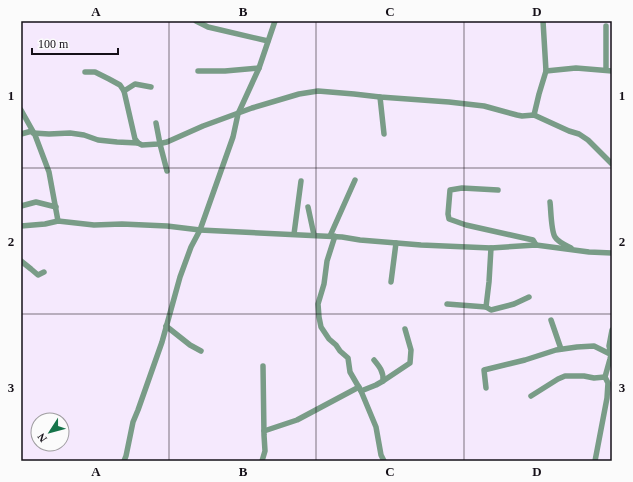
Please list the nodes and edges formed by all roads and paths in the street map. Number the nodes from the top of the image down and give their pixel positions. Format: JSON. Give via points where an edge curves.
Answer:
{"nodes":[{"id":1,"x":196,"y":21,"type":"edge"},
{"id":2,"x":275,"y":21,"type":"edge"},
{"id":3,"x":542,"y":21,"type":"edge"},
{"id":4,"x":606,"y":26,"type":"dead end"},
{"id":5,"x":268,"y":41,"type":"junction"},
{"id":6,"x":259,"y":68,"type":"junction"},
{"id":7,"x":198,"y":71,"type":"dead end"},
{"id":8,"x":546,"y":71,"type":"junction"},
{"id":9,"x":609,"y":71,"type":"edge"},
{"id":10,"x":85,"y":72,"type":"dead end"},
{"id":11,"x":151,"y":87,"type":"dead end"},
{"id":12,"x":124,"y":91,"type":"junction"},
{"id":13,"x":380,"y":97,"type":"junction"},
{"id":14,"x":21,"y":110,"type":"edge"},
{"id":15,"x":238,"y":114,"type":"junction"},
{"id":16,"x":534,"y":115,"type":"junction"},
{"id":17,"x":156,"y":123,"type":"dead end"},
{"id":18,"x":33,"y":132,"type":"junction"},
{"id":19,"x":21,"y":134,"type":"edge"},
{"id":20,"x":384,"y":134,"type":"dead end"},
{"id":21,"x":138,"y":143,"type":"junction"},
{"id":22,"x":160,"y":144,"type":"junction"},
{"id":23,"x":612,"y":164,"type":"edge"},
{"id":24,"x":167,"y":171,"type":"dead end"},
{"id":25,"x":355,"y":180,"type":"dead end"},
{"id":26,"x":301,"y":181,"type":"dead end"},
{"id":27,"x":498,"y":190,"type":"dead end"},
{"id":28,"x":550,"y":202,"type":"dead end"},
{"id":29,"x":21,"y":206,"type":"edge"},
{"id":30,"x":56,"y":207,"type":"junction"},
{"id":31,"x":308,"y":207,"type":"dead end"},
{"id":32,"x":58,"y":221,"type":"junction"},
{"id":33,"x":21,"y":226,"type":"edge"},
{"id":34,"x":200,"y":230,"type":"junction"},
{"id":35,"x":294,"y":234,"type":"junction"},
{"id":36,"x":314,"y":235,"type":"junction"},
{"id":37,"x":333,"y":236,"type":"junction"},
{"id":38,"x":396,"y":243,"type":"junction"},
{"id":39,"x":536,"y":245,"type":"junction"},
{"id":40,"x":491,"y":248,"type":"junction"},
{"id":41,"x":573,"y":249,"type":"junction"},
{"id":42,"x":612,"y":253,"type":"edge"},
{"id":43,"x":21,"y":261,"type":"edge"},
{"id":44,"x":44,"y":272,"type":"dead end"},
{"id":45,"x":391,"y":282,"type":"dead end"},
{"id":46,"x":529,"y":297,"type":"dead end"},
{"id":47,"x":446,"y":304,"type":"dead end"},
{"id":48,"x":486,"y":306,"type":"junction"},
{"id":49,"x":551,"y":320,"type":"dead end"},
{"id":50,"x":166,"y":326,"type":"junction"},
{"id":51,"x":405,"y":329,"type":"dead end"},
{"id":52,"x":612,"y":330,"type":"edge"},
{"id":53,"x":561,"y":349,"type":"junction"},
{"id":54,"x":201,"y":351,"type":"dead end"},
{"id":55,"x":611,"y":355,"type":"edge"},
{"id":56,"x":374,"y":360,"type":"dead end"},
{"id":57,"x":263,"y":366,"type":"dead end"},
{"id":58,"x":605,"y":377,"type":"junction"},
{"id":59,"x":383,"y":380,"type":"junction"},
{"id":60,"x":486,"y":388,"type":"dead end"},
{"id":61,"x":360,"y":389,"type":"junction"},
{"id":62,"x":531,"y":396,"type":"dead end"},
{"id":63,"x":264,"y":431,"type":"junction"},
{"id":64,"x":124,"y":461,"type":"edge"},
{"id":65,"x":262,"y":461,"type":"edge"},
{"id":66,"x":384,"y":461,"type":"edge"},
{"id":67,"x":595,"y":461,"type":"edge"}],
"edges":[{"from":1,"to":5,"type":"street","via":[[208,27]]},
{"from":2,"to":5,"type":"street"},
{"from":3,"to":8,"type":"street"},
{"from":4,"to":9,"type":"street"},
{"from":5,"to":6,"type":"street"},
{"from":6,"to":7,"type":"street"},
{"from":6,"to":15,"type":"street"},
{"from":8,"to":9,"type":"street","via":[[570,68]]},
{"from":8,"to":16,"type":"street"},
{"from":10,"to":12,"type":"street","via":[[95,72],[120,85]]},
{"from":11,"to":12,"type":"street","via":[[135,84]]},
{"from":12,"to":21,"type":"street"},
{"from":13,"to":15,"type":"street","via":[[318,91],[299,94]]},
{"from":13,"to":16,"type":"street","via":[[484,106],[522,116]]},
{"from":13,"to":20,"type":"street"},
{"from":14,"to":18,"type":"street"},
{"from":15,"to":22,"type":"street"},
{"from":15,"to":34,"type":"street"},
{"from":16,"to":23,"type":"street","via":[[579,134]]},
{"from":17,"to":22,"type":"street"},
{"from":18,"to":19,"type":"street"},
{"from":18,"to":21,"type":"street","via":[[70,133],[98,140]]},
{"from":18,"to":30,"type":"street","via":[[49,172]]},
{"from":21,"to":22,"type":"street"},
{"from":22,"to":24,"type":"street"},
{"from":25,"to":37,"type":"street"},
{"from":26,"to":35,"type":"street"},
{"from":27,"to":39,"type":"street","via":[[450,190],[449,219],[533,240]]},
{"from":28,"to":41,"type":"street","via":[[554,236]]},
{"from":29,"to":30,"type":"street","via":[[36,202]]},
{"from":30,"to":32,"type":"street"},
{"from":31,"to":36,"type":"street"},
{"from":32,"to":33,"type":"street"},
{"from":32,"to":34,"type":"street"},
{"from":34,"to":35,"type":"street"},
{"from":34,"to":50,"type":"street","via":[[180,277]]},
{"from":35,"to":36,"type":"street"},
{"from":36,"to":37,"type":"street"},
{"from":37,"to":38,"type":"street"},
{"from":37,"to":61,"type":"street","via":[[318,304],[319,317],[321,327],[329,339],[348,358],[350,372]]},
{"from":38,"to":40,"type":"street"},
{"from":38,"to":45,"type":"street"},
{"from":39,"to":40,"type":"street"},
{"from":39,"to":41,"type":"street"},
{"from":40,"to":48,"type":"street"},
{"from":41,"to":42,"type":"street"},
{"from":43,"to":44,"type":"street","via":[[38,275]]},
{"from":46,"to":48,"type":"street","via":[[491,310]]},
{"from":47,"to":48,"type":"street"},
{"from":49,"to":53,"type":"street"},
{"from":50,"to":54,"type":"street","via":[[190,346]]},
{"from":50,"to":64,"type":"street","via":[[133,422]]},
{"from":51,"to":59,"type":"street","via":[[411,350],[410,363]]},
{"from":52,"to":55,"type":"street","via":[[608,346]]},
{"from":53,"to":55,"type":"street","via":[[594,346]]},
{"from":53,"to":60,"type":"street","via":[[484,370]]},
{"from":55,"to":58,"type":"street"},
{"from":56,"to":59,"type":"street","via":[[383,374]]},
{"from":57,"to":63,"type":"street"},
{"from":58,"to":62,"type":"street","via":[[564,376]]},
{"from":58,"to":67,"type":"street","via":[[608,383],[607,398]]},
{"from":59,"to":61,"type":"street","via":[[376,385]]},
{"from":61,"to":63,"type":"street","via":[[297,420]]},
{"from":61,"to":66,"type":"street","via":[[376,427]]},
{"from":63,"to":65,"type":"street","via":[[265,451]]}]}
